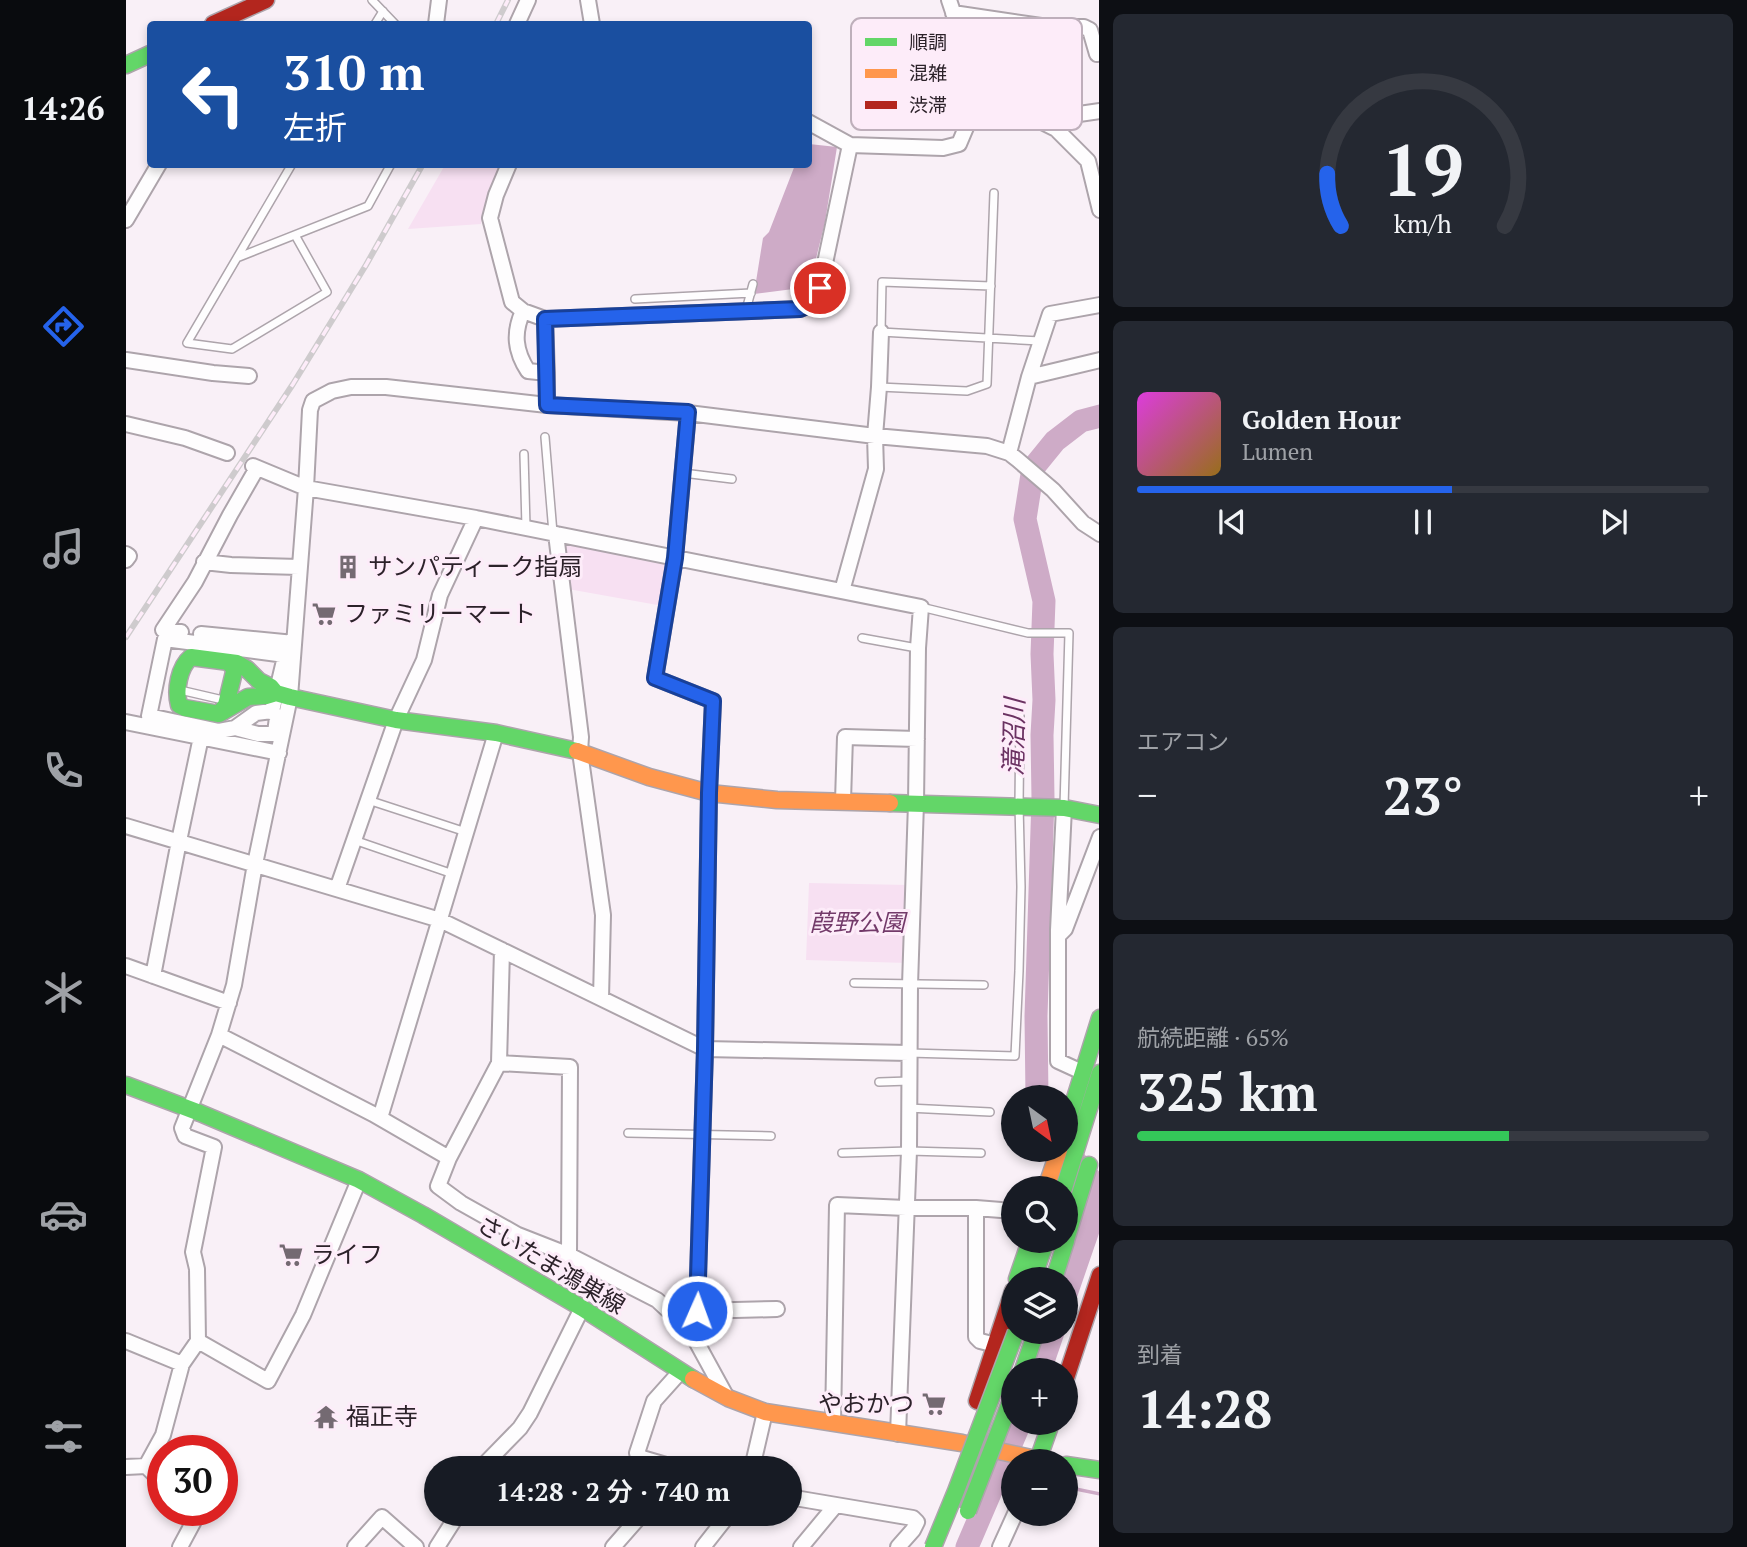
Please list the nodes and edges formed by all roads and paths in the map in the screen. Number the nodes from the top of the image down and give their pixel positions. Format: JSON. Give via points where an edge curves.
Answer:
{"nodes":[{"id":1,"x":266,"y":0,"type":"edge"},
{"id":2,"x":372,"y":0,"type":"edge"},
{"id":3,"x":439,"y":0,"type":"edge"},
{"id":4,"x":528,"y":0,"type":"edge"},
{"id":5,"x":588,"y":0,"type":"edge"},
{"id":6,"x":951,"y":7,"type":"edge"},
{"id":7,"x":383,"y":10,"type":"junction"},
{"id":8,"x":246,"y":17,"type":"edge"},
{"id":9,"x":1004,"y":18,"type":"edge"},
{"id":10,"x":228,"y":21,"type":"edge"},
{"id":11,"x":377,"y":21,"type":"edge"},
{"id":12,"x":392,"y":21,"type":"edge"},
{"id":13,"x":436,"y":21,"type":"edge"},
{"id":14,"x":518,"y":21,"type":"edge"},
{"id":15,"x":592,"y":21,"type":"edge"},
{"id":16,"x":1082,"y":27,"type":"edge"},
{"id":17,"x":126,"y":48,"type":"edge"},
{"id":18,"x":146,"y":56,"type":"edge"},
{"id":19,"x":1099,"y":57,"type":"edge"},
{"id":20,"x":126,"y":65,"type":"edge"},
{"id":21,"x":812,"y":124,"type":"edge"},
{"id":22,"x":965,"y":130,"type":"edge"},
{"id":23,"x":1057,"y":130,"type":"edge"},
{"id":24,"x":850,"y":145,"type":"junction"},
{"id":25,"x":1094,"y":159,"type":"edge"},
{"id":26,"x":157,"y":168,"type":"edge"},
{"id":27,"x":290,"y":168,"type":"edge"},
{"id":28,"x":389,"y":168,"type":"edge"},
{"id":29,"x":507,"y":168,"type":"edge"},
{"id":30,"x":994,"y":193,"type":"dead end"},
{"id":31,"x":1099,"y":202,"type":"edge"},
{"id":32,"x":126,"y":220,"type":"edge"},
{"id":33,"x":295,"y":235,"type":"junction"},
{"id":34,"x":238,"y":257,"type":"junction"},
{"id":35,"x":753,"y":285,"type":"dead end"},
{"id":36,"x":991,"y":286,"type":"junction"},
{"id":37,"x":751,"y":293,"type":"junction"},
{"id":38,"x":635,"y":299,"type":"dead end"},
{"id":39,"x":1099,"y":304,"type":"edge"},
{"id":40,"x":746,"y":310,"type":"junction"},
{"id":41,"x":523,"y":311,"type":"junction"},
{"id":42,"x":545,"y":319,"type":"junction"},
{"id":43,"x":881,"y":332,"type":"junction"},
{"id":44,"x":989,"y":338,"type":"junction"},
{"id":45,"x":1041,"y":341,"type":"junction"},
{"id":46,"x":1099,"y":359,"type":"edge"},
{"id":47,"x":126,"y":360,"type":"edge"},
{"id":48,"x":547,"y":373,"type":"junction"},
{"id":49,"x":249,"y":376,"type":"dead end"},
{"id":50,"x":1029,"y":377,"type":"junction"},
{"id":51,"x":879,"y":387,"type":"junction"},
{"id":52,"x":547,"y":405,"type":"junction"},
{"id":53,"x":688,"y":412,"type":"junction"},
{"id":54,"x":126,"y":424,"type":"edge"},
{"id":55,"x":875,"y":436,"type":"junction"},
{"id":56,"x":545,"y":437,"type":"dead end"},
{"id":57,"x":227,"y":453,"type":"dead end"},
{"id":58,"x":524,"y":454,"type":"dead end"},
{"id":59,"x":1013,"y":457,"type":"junction"},
{"id":60,"x":683,"y":473,"type":"junction"},
{"id":61,"x":732,"y":479,"type":"dead end"},
{"id":62,"x":306,"y":488,"type":"junction"},
{"id":63,"x":476,"y":518,"type":"junction"},
{"id":64,"x":526,"y":528,"type":"junction"},
{"id":65,"x":1099,"y":533,"type":"edge"},
{"id":66,"x":555,"y":534,"type":"junction"},
{"id":67,"x":126,"y":554,"type":"edge"},
{"id":68,"x":675,"y":558,"type":"junction"},
{"id":69,"x":126,"y":560,"type":"edge"},
{"id":70,"x":204,"y":562,"type":"junction"},
{"id":71,"x":299,"y":567,"type":"junction"},
{"id":72,"x":842,"y":592,"type":"junction"},
{"id":73,"x":921,"y":607,"type":"junction"},
{"id":74,"x":862,"y":638,"type":"dead end"},
{"id":75,"x":289,"y":647,"type":"junction"},
{"id":76,"x":918,"y":648,"type":"junction"},
{"id":77,"x":228,"y":662,"type":"junction"},
{"id":78,"x":283,"y":695,"type":"junction"},
{"id":79,"x":223,"y":707,"type":"junction"},
{"id":80,"x":272,"y":711,"type":"junction"},
{"id":81,"x":1020,"y":716,"type":"dead end"},
{"id":82,"x":396,"y":720,"type":"junction"},
{"id":83,"x":126,"y":722,"type":"edge"},
{"id":84,"x":235,"y":728,"type":"junction"},
{"id":85,"x":496,"y":733,"type":"junction"},
{"id":86,"x":274,"y":734,"type":"junction"},
{"id":87,"x":201,"y":737,"type":"junction"},
{"id":88,"x":917,"y":739,"type":"junction"},
{"id":89,"x":275,"y":752,"type":"junction"},
{"id":90,"x":580,"y":752,"type":"junction"},
{"id":91,"x":709,"y":793,"type":"junction"},
{"id":92,"x":368,"y":800,"type":"junction"},
{"id":93,"x":843,"y":801,"type":"junction"},
{"id":94,"x":916,"y":803,"type":"junction"},
{"id":95,"x":1023,"y":805,"type":"junction"},
{"id":96,"x":1060,"y":808,"type":"junction"},
{"id":97,"x":1099,"y":815,"type":"edge"},
{"id":98,"x":126,"y":825,"type":"edge"},
{"id":99,"x":466,"y":832,"type":"junction"},
{"id":100,"x":354,"y":840,"type":"junction"},
{"id":101,"x":1099,"y":840,"type":"edge"},
{"id":102,"x":179,"y":841,"type":"junction"},
{"id":103,"x":255,"y":864,"type":"junction"},
{"id":104,"x":454,"y":874,"type":"junction"},
{"id":105,"x":337,"y":889,"type":"junction"},
{"id":106,"x":440,"y":920,"type":"junction"},
{"id":107,"x":1058,"y":936,"type":"junction"},
{"id":108,"x":502,"y":950,"type":"junction"},
{"id":109,"x":126,"y":966,"type":"edge"},
{"id":110,"x":153,"y":976,"type":"junction"},
{"id":111,"x":854,"y":983,"type":"dead end"},
{"id":112,"x":910,"y":985,"type":"junction"},
{"id":113,"x":984,"y":985,"type":"dead end"},
{"id":114,"x":601,"y":998,"type":"junction"},
{"id":115,"x":229,"y":1003,"type":"junction"},
{"id":116,"x":1099,"y":1021,"type":"edge"},
{"id":117,"x":219,"y":1035,"type":"junction"},
{"id":118,"x":705,"y":1049,"type":"junction"},
{"id":119,"x":909,"y":1053,"type":"junction"},
{"id":120,"x":499,"y":1063,"type":"junction"},
{"id":121,"x":1082,"y":1072,"type":"junction"},
{"id":122,"x":1099,"y":1076,"type":"edge"},
{"id":123,"x":909,"y":1081,"type":"junction"},
{"id":124,"x":879,"y":1082,"type":"dead end"},
{"id":125,"x":126,"y":1085,"type":"edge"},
{"id":126,"x":1078,"y":1086,"type":"edge"},
{"id":127,"x":908,"y":1108,"type":"junction"},
{"id":128,"x":190,"y":1110,"type":"junction"},
{"id":129,"x":990,"y":1112,"type":"dead end"},
{"id":130,"x":380,"y":1118,"type":"junction"},
{"id":131,"x":628,"y":1133,"type":"dead end"},
{"id":132,"x":703,"y":1134,"type":"junction"},
{"id":133,"x":771,"y":1136,"type":"dead end"},
{"id":134,"x":1094,"y":1147,"type":"dead end"},
{"id":135,"x":909,"y":1151,"type":"junction"},
{"id":136,"x":842,"y":1153,"type":"dead end"},
{"id":137,"x":981,"y":1153,"type":"dead end"},
{"id":138,"x":449,"y":1158,"type":"junction"},
{"id":139,"x":1068,"y":1176,"type":"edge"},
{"id":140,"x":359,"y":1180,"type":"junction"},
{"id":141,"x":1078,"y":1200,"type":"edge"},
{"id":142,"x":906,"y":1208,"type":"junction"},
{"id":143,"x":976,"y":1208,"type":"junction"},
{"id":144,"x":1001,"y":1210,"type":"dead end"},
{"id":145,"x":569,"y":1255,"type":"junction"},
{"id":146,"x":1099,"y":1278,"type":"edge"},
{"id":147,"x":582,"y":1308,"type":"junction"},
{"id":148,"x":777,"y":1309,"type":"dead end"},
{"id":149,"x":697,"y":1311,"type":"junction"},
{"id":150,"x":1001,"y":1329,"type":"edge"},
{"id":151,"x":126,"y":1341,"type":"edge"},
{"id":152,"x":198,"y":1341,"type":"junction"},
{"id":153,"x":696,"y":1341,"type":"junction"},
{"id":154,"x":1012,"y":1344,"type":"edge"},
{"id":155,"x":996,"y":1345,"type":"junction"},
{"id":156,"x":1073,"y":1358,"type":"edge"},
{"id":157,"x":182,"y":1364,"type":"junction"},
{"id":158,"x":680,"y":1372,"type":"junction"},
{"id":159,"x":728,"y":1398,"type":"junction"},
{"id":160,"x":765,"y":1412,"type":"junction"},
{"id":161,"x":833,"y":1423,"type":"junction"},
{"id":162,"x":1001,"y":1425,"type":"edge"},
{"id":163,"x":898,"y":1434,"type":"junction"},
{"id":164,"x":962,"y":1443,"type":"junction"},
{"id":165,"x":1001,"y":1452,"type":"edge"},
{"id":166,"x":493,"y":1456,"type":"edge"},
{"id":167,"x":640,"y":1456,"type":"edge"},
{"id":168,"x":755,"y":1456,"type":"edge"},
{"id":169,"x":146,"y":1466,"type":"joint"},
{"id":170,"x":126,"y":1467,"type":"edge"},
{"id":171,"x":1078,"y":1467,"type":"edge"},
{"id":172,"x":1099,"y":1470,"type":"edge"},
{"id":173,"x":802,"y":1500,"type":"edge"},
{"id":174,"x":835,"y":1506,"type":"junction"},
{"id":175,"x":191,"y":1526,"type":"edge"},
{"id":176,"x":450,"y":1526,"type":"edge"},
{"id":177,"x":631,"y":1526,"type":"edge"},
{"id":178,"x":720,"y":1526,"type":"edge"},
{"id":179,"x":1009,"y":1526,"type":"edge"},
{"id":180,"x":961,"y":1527,"type":"dead end"},
{"id":181,"x":180,"y":1547,"type":"edge"},
{"id":182,"x":355,"y":1547,"type":"edge"},
{"id":183,"x":416,"y":1547,"type":"edge"},
{"id":184,"x":437,"y":1547,"type":"edge"},
{"id":185,"x":613,"y":1547,"type":"edge"},
{"id":186,"x":704,"y":1547,"type":"edge"},
{"id":187,"x":800,"y":1547,"type":"edge"},
{"id":188,"x":898,"y":1547,"type":"edge"},
{"id":189,"x":924,"y":1547,"type":"edge"},
{"id":190,"x":933,"y":1547,"type":"edge"},
{"id":191,"x":1000,"y":1547,"type":"edge"}],
"edges":[{"from":1,"to":8,"type":"main road"},
{"from":2,"to":7,"type":"lane"},
{"from":3,"to":13,"type":"street"},
{"from":4,"to":14,"type":"street"},
{"from":5,"to":15,"type":"street"},
{"from":6,"to":9,"type":"street"},
{"from":7,"to":11,"type":"lane"},
{"from":7,"to":12,"type":"lane"},
{"from":8,"to":10,"type":"main road"},
{"from":16,"to":19,"type":"street","via":[[1090,30]]},
{"from":17,"to":18,"type":"street"},
{"from":18,"to":20,"type":"main road"},
{"from":21,"to":24,"type":"street"},
{"from":22,"to":24,"type":"street","via":[[959,145],[943,148]]},
{"from":23,"to":25,"type":"street"},
{"from":24,"to":40,"type":"street","via":[[817,302],[800,309]]},
{"from":25,"to":31,"type":"street"},
{"from":26,"to":32,"type":"street"},
{"from":27,"to":34,"type":"lane"},
{"from":28,"to":33,"type":"lane","via":[[368,206]]},
{"from":29,"to":41,"type":"street","via":[[490,218],[512,302]]},
{"from":30,"to":36,"type":"lane"},
{"from":33,"to":34,"type":"lane"},
{"from":33,"to":34,"type":"lane","via":[[327,292],[233,349],[187,343]]},
{"from":35,"to":37,"type":"lane"},
{"from":36,"to":43,"type":"lane","via":[[882,282]]},
{"from":36,"to":44,"type":"lane"},
{"from":37,"to":38,"type":"lane"},
{"from":37,"to":40,"type":"lane"},
{"from":39,"to":45,"type":"street","via":[[1050,314]]},
{"from":40,"to":42,"type":"street"},
{"from":41,"to":42,"type":"street"},
{"from":41,"to":48,"type":"street","via":[[516,325],[520,358],[528,370]]},
{"from":42,"to":48,"type":"street"},
{"from":43,"to":44,"type":"lane"},
{"from":43,"to":51,"type":"street"},
{"from":44,"to":45,"type":"lane"},
{"from":44,"to":51,"type":"lane","via":[[987,384],[967,391]]},
{"from":45,"to":50,"type":"street"},
{"from":46,"to":50,"type":"street"},
{"from":47,"to":49,"type":"street"},
{"from":48,"to":52,"type":"street"},
{"from":50,"to":59,"type":"street"},
{"from":51,"to":55,"type":"street"},
{"from":52,"to":53,"type":"street"},
{"from":52,"to":62,"type":"street","via":[[386,387],[332,391],[313,401],[310,410]]},
{"from":53,"to":55,"type":"street"},
{"from":53,"to":60,"type":"street"},
{"from":54,"to":57,"type":"street"},
{"from":55,"to":59,"type":"street","via":[[987,446]]},
{"from":55,"to":72,"type":"street","via":[[876,469]]},
{"from":56,"to":66,"type":"lane"},
{"from":58,"to":64,"type":"lane"},
{"from":59,"to":65,"type":"street"},
{"from":60,"to":61,"type":"lane"},
{"from":60,"to":68,"type":"street"},
{"from":62,"to":63,"type":"street"},
{"from":62,"to":70,"type":"street","via":[[255,467]]},
{"from":62,"to":71,"type":"street"},
{"from":63,"to":64,"type":"street"},
{"from":63,"to":82,"type":"street","via":[[440,595],[424,660]]},
{"from":64,"to":66,"type":"street"},
{"from":66,"to":68,"type":"street"},
{"from":66,"to":90,"type":"street"},
{"from":67,"to":69,"type":"street"},
{"from":68,"to":72,"type":"street"},
{"from":68,"to":91,"type":"street","via":[[655,678],[713,701]]},
{"from":70,"to":71,"type":"street"},
{"from":70,"to":75,"type":"street","via":[[163,630]]},
{"from":71,"to":75,"type":"street"},
{"from":72,"to":73,"type":"street"},
{"from":73,"to":76,"type":"street"},
{"from":73,"to":96,"type":"lane","via":[[1028,633],[1069,633]]},
{"from":74,"to":76,"type":"lane"},
{"from":75,"to":78,"type":"street"},
{"from":75,"to":84,"type":"street","via":[[165,639],[149,716],[219,731]]},
{"from":76,"to":88,"type":"street"},
{"from":77,"to":78,"type":"main road","via":[[243,666]]},
{"from":77,"to":79,"type":"main road","via":[[234,672]]},
{"from":77,"to":79,"type":"main road","via":[[188,658],[178,690],[182,707]]},
{"from":78,"to":79,"type":"main road","via":[[248,697]]},
{"from":78,"to":80,"type":"street"},
{"from":78,"to":82,"type":"main road"},
{"from":78,"to":89,"type":"street"},
{"from":80,"to":84,"type":"street","via":[[256,713]]},
{"from":80,"to":86,"type":"street","via":[[277,717]]},
{"from":81,"to":95,"type":"lane"},
{"from":82,"to":85,"type":"main road"},
{"from":82,"to":92,"type":"street"},
{"from":83,"to":87,"type":"street"},
{"from":84,"to":86,"type":"street"},
{"from":85,"to":90,"type":"main road"},
{"from":85,"to":99,"type":"street"},
{"from":86,"to":89,"type":"street"},
{"from":87,"to":89,"type":"street"},
{"from":87,"to":102,"type":"street"},
{"from":88,"to":93,"type":"street","via":[[845,737]]},
{"from":88,"to":94,"type":"street"},
{"from":89,"to":103,"type":"street"},
{"from":90,"to":91,"type":"main road"},
{"from":90,"to":114,"type":"street","via":[[603,915]]},
{"from":91,"to":93,"type":"main road"},
{"from":91,"to":118,"type":"street"},
{"from":92,"to":99,"type":"lane"},
{"from":92,"to":100,"type":"street"},
{"from":93,"to":94,"type":"main road"},
{"from":94,"to":95,"type":"main road"},
{"from":94,"to":112,"type":"street"},
{"from":95,"to":96,"type":"main road"},
{"from":95,"to":119,"type":"lane","via":[[1015,1056]]},
{"from":96,"to":97,"type":"main road"},
{"from":96,"to":107,"type":"street"},
{"from":98,"to":102,"type":"street"},
{"from":99,"to":104,"type":"street"},
{"from":100,"to":104,"type":"lane"},
{"from":100,"to":105,"type":"street"},
{"from":101,"to":107,"type":"street","via":[[1065,929]]},
{"from":102,"to":103,"type":"street"},
{"from":102,"to":110,"type":"street"},
{"from":103,"to":105,"type":"street"},
{"from":103,"to":115,"type":"street"},
{"from":104,"to":106,"type":"street"},
{"from":105,"to":106,"type":"street"},
{"from":106,"to":108,"type":"street"},
{"from":106,"to":130,"type":"street"},
{"from":107,"to":121,"type":"street","via":[[1058,1061]]},
{"from":108,"to":114,"type":"street"},
{"from":108,"to":120,"type":"street"},
{"from":109,"to":110,"type":"street"},
{"from":110,"to":115,"type":"street"},
{"from":111,"to":112,"type":"lane"},
{"from":112,"to":113,"type":"lane"},
{"from":112,"to":119,"type":"street"},
{"from":114,"to":118,"type":"street"},
{"from":115,"to":117,"type":"street"},
{"from":116,"to":121,"type":"main road"},
{"from":117,"to":128,"type":"street"},
{"from":117,"to":130,"type":"street"},
{"from":118,"to":119,"type":"street"},
{"from":118,"to":132,"type":"street"},
{"from":119,"to":123,"type":"street"},
{"from":120,"to":138,"type":"street"},
{"from":120,"to":145,"type":"street","via":[[570,1067]]},
{"from":121,"to":126,"type":"main road"},
{"from":122,"to":139,"type":"main road"},
{"from":123,"to":124,"type":"lane"},
{"from":123,"to":127,"type":"street"},
{"from":125,"to":128,"type":"main road","name":"さいたま鴻巣線"},
{"from":127,"to":129,"type":"lane"},
{"from":127,"to":135,"type":"street"},
{"from":128,"to":140,"type":"main road","name":"さいたま鴻巣線"},
{"from":128,"to":152,"type":"street","via":[[182,1128],[185,1136],[214,1147],[193,1252]]},
{"from":130,"to":138,"type":"street"},
{"from":131,"to":132,"type":"lane"},
{"from":132,"to":133,"type":"lane"},
{"from":132,"to":149,"type":"street"},
{"from":134,"to":141,"type":"main road"},
{"from":135,"to":136,"type":"lane"},
{"from":135,"to":137,"type":"lane"},
{"from":135,"to":142,"type":"street"},
{"from":138,"to":145,"type":"street","via":[[438,1186],[518,1234]]},
{"from":140,"to":147,"type":"main road","name":"さいたま鴻巣線"},
{"from":140,"to":152,"type":"street","via":[[303,1315],[268,1381]]},
{"from":142,"to":143,"type":"street"},
{"from":142,"to":161,"type":"street","via":[[837,1205]]},
{"from":142,"to":163,"type":"street"},
{"from":143,"to":144,"type":"street"},
{"from":143,"to":155,"type":"street","via":[[976,1337]]},
{"from":145,"to":153,"type":"street","via":[[657,1300]]},
{"from":146,"to":156,"type":"main road"},
{"from":147,"to":158,"type":"main road","name":"さいたま鴻巣線"},
{"from":147,"to":166,"type":"street","via":[[530,1413]]},
{"from":148,"to":149,"type":"street"},
{"from":149,"to":153,"type":"street"},
{"from":150,"to":155,"type":"main road"},
{"from":151,"to":157,"type":"street"},
{"from":152,"to":157,"type":"street"},
{"from":153,"to":159,"type":"street"},
{"from":154,"to":190,"type":"main road","bridge":true},
{"from":155,"to":164,"type":"main road"},
{"from":157,"to":169,"type":"street","via":[[163,1435]]},
{"from":158,"to":159,"type":"main road","name":"さいたま鴻巣線"},
{"from":158,"to":167,"type":"street","via":[[654,1401]]},
{"from":159,"to":160,"type":"main road","name":"さいたま鴻巣線"},
{"from":160,"to":161,"type":"main road","name":"さいたま鴻巣線"},
{"from":160,"to":168,"type":"street"},
{"from":161,"to":163,"type":"main road","name":"さいたま鴻巣線"},
{"from":162,"to":180,"type":"main road","bridge":true},
{"from":163,"to":164,"type":"main road","name":"さいたま鴻巣線"},
{"from":164,"to":165,"type":"main road","name":"さいたま鴻巣線"},
{"from":164,"to":189,"type":"street"},
{"from":169,"to":170,"type":"street"},
{"from":171,"to":172,"type":"main road"},
{"from":173,"to":174,"type":"street"},
{"from":174,"to":187,"type":"street"},
{"from":174,"to":188,"type":"street","via":[[913,1518],[917,1522],[913,1530]]},
{"from":175,"to":181,"type":"street"},
{"from":176,"to":184,"type":"street"},
{"from":177,"to":185,"type":"street"},
{"from":178,"to":186,"type":"street"},
{"from":179,"to":191,"type":"street"},
{"from":182,"to":183,"type":"street","via":[[382,1517]]}]}
